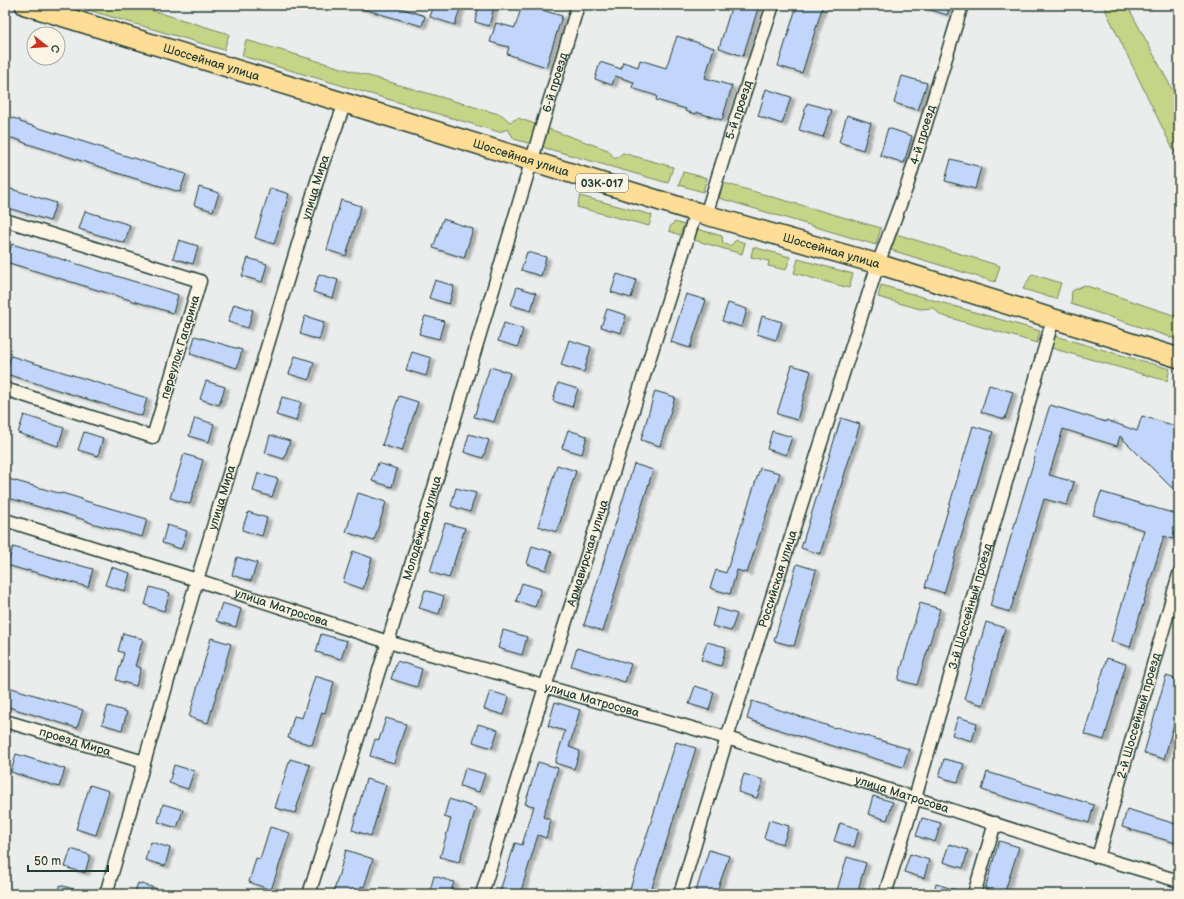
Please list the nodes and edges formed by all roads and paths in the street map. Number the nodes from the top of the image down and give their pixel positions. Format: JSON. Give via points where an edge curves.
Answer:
{"nodes":[{"id":1,"x":25,"y":5,"type":"edge"},
{"id":2,"x":578,"y":5,"type":"edge"},
{"id":3,"x":773,"y":5,"type":"edge"},
{"id":4,"x":962,"y":5,"type":"edge"},
{"id":5,"x":346,"y":103,"type":"junction"},
{"id":6,"x":532,"y":161,"type":"junction"},
{"id":7,"x":701,"y":214,"type":"junction"},
{"id":8,"x":5,"y":220,"type":"edge"},
{"id":9,"x":878,"y":264,"type":"junction"},
{"id":10,"x":1053,"y":319,"type":"junction"},
{"id":11,"x":1179,"y":358,"type":"edge"},
{"id":12,"x":5,"y":389,"type":"edge"},
{"id":13,"x":5,"y":520,"type":"edge"},
{"id":14,"x":1179,"y":574,"type":"edge"},
{"id":15,"x":196,"y":580,"type":"junction"},
{"id":16,"x":388,"y":642,"type":"junction"},
{"id":17,"x":545,"y":687,"type":"junction"},
{"id":18,"x":5,"y":721,"type":"edge"},
{"id":19,"x":727,"y":738,"type":"junction"},
{"id":20,"x":144,"y":762,"type":"junction"},
{"id":21,"x":915,"y":798,"type":"junction"},
{"id":22,"x":995,"y":823,"type":"junction"},
{"id":23,"x":1098,"y":857,"type":"junction"},
{"id":24,"x":1179,"y":881,"type":"edge"},
{"id":25,"x":106,"y":894,"type":"edge"},
{"id":26,"x":309,"y":894,"type":"edge"},
{"id":27,"x":482,"y":894,"type":"edge"},
{"id":28,"x":680,"y":894,"type":"edge"},
{"id":29,"x":885,"y":894,"type":"edge"},
{"id":30,"x":974,"y":894,"type":"edge"}],
"edges":[{"from":1,"to":5,"type":"main road","name":"Шоссейная улица","number":"03К-017"},
{"from":2,"to":6,"type":"street","name":"6-й проезд"},
{"from":3,"to":7,"type":"street","name":"5-й проезд","via":[[730,137]]},
{"from":4,"to":9,"type":"street","name":"4-й проезд","via":[[907,186]]},
{"from":5,"to":6,"type":"main road","name":"Шоссейная улица","number":"03К-017"},
{"from":5,"to":15,"type":"street","name":"улица Мира","via":[[321,168]]},
{"from":6,"to":7,"type":"main road","name":"Шоссейная улица","number":"03К-017"},
{"from":6,"to":16,"type":"street","name":"Молодёжная улица"},
{"from":7,"to":9,"type":"main road","name":"Шоссейная улица","number":"03К-017"},
{"from":7,"to":17,"type":"street","name":"Армавирская улица"},
{"from":8,"to":12,"type":"street","name":"переулок Гагарина","via":[[200,281],[152,437]]},
{"from":9,"to":10,"type":"main road","name":"Шоссейная улица","number":"03К-017"},
{"from":9,"to":19,"type":"street","name":"Российская улица"},
{"from":10,"to":11,"type":"main road","name":"Шоссейная улица","number":"03К-017"},
{"from":10,"to":21,"type":"street","name":"3-й Шоссейный проезд"},
{"from":13,"to":15,"type":"street","name":"улица Матросова"},
{"from":14,"to":23,"type":"street","name":"2-й Шоссейный проезд"},
{"from":15,"to":16,"type":"street","name":"улица Матросова"},
{"from":15,"to":20,"type":"street","name":"улица Мира"},
{"from":16,"to":17,"type":"street","name":"улица Матросова"},
{"from":16,"to":26,"type":"street","name":"Молодёжная улица"},
{"from":17,"to":19,"type":"street","name":"улица Матросова"},
{"from":17,"to":27,"type":"street","name":"Армавирская улица"},
{"from":18,"to":20,"type":"street","name":"проезд Мира"},
{"from":19,"to":21,"type":"street","name":"улица Матросова"},
{"from":19,"to":28,"type":"street","name":"Российская улица"},
{"from":20,"to":25,"type":"street","name":"улица Мира"},
{"from":21,"to":22,"type":"street","name":"улица Матросова"},
{"from":21,"to":29,"type":"street","name":"3-й Шоссейный проезд"},
{"from":22,"to":23,"type":"street","name":"улица Матросова"},
{"from":22,"to":30,"type":"street"},
{"from":23,"to":24,"type":"street","name":"улица Матросова"}]}
